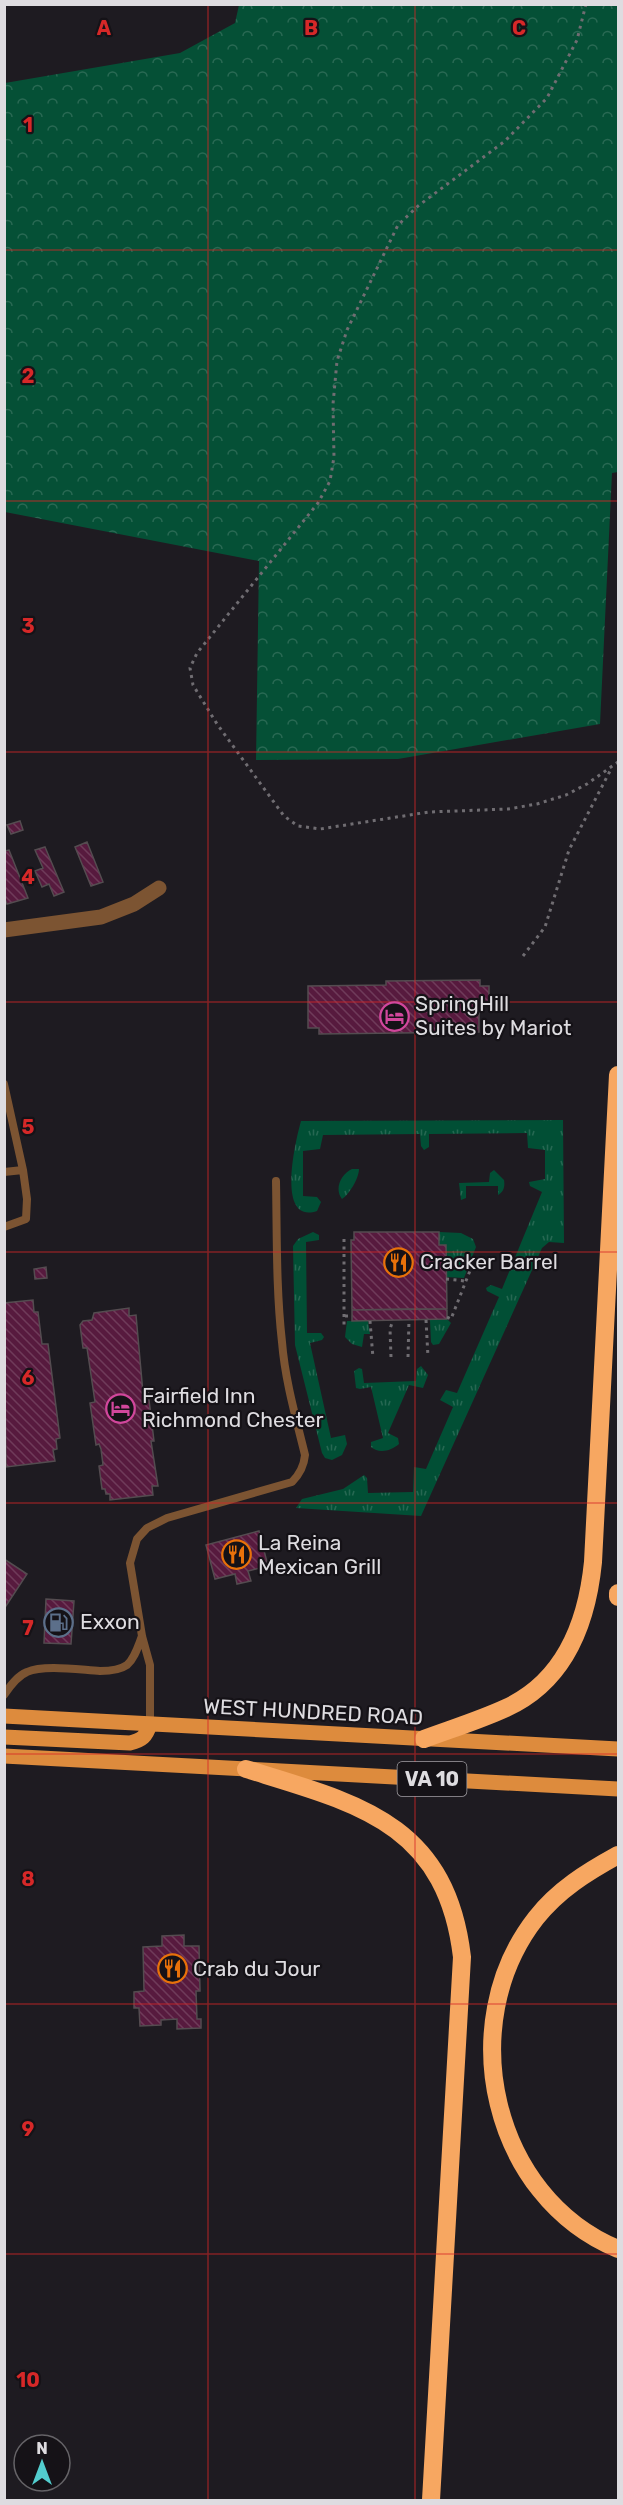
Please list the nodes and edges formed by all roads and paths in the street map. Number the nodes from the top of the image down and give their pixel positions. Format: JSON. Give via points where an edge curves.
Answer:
{"nodes":[{"id":1,"x":586,"y":4,"type":"edge"},
{"id":2,"x":618,"y":762,"type":"edge"},
{"id":3,"x":610,"y":769,"type":"junction"},
{"id":4,"x":159,"y":888,"type":"dead end"},
{"id":5,"x":4,"y":930,"type":"edge"},
{"id":6,"x":523,"y":956,"type":"dead end"},
{"id":7,"x":618,"y":1075,"type":"edge"},
{"id":8,"x":4,"y":1084,"type":"edge"},
{"id":9,"x":23,"y":1170,"type":"junction"},
{"id":10,"x":4,"y":1172,"type":"edge"},
{"id":11,"x":276,"y":1181,"type":"dead end"},
{"id":12,"x":4,"y":1227,"type":"edge"},
{"id":13,"x":344,"y":1239,"type":"dead end"},
{"id":14,"x":475,"y":1258,"type":"dead end"},
{"id":15,"x":446,"y":1280,"type":"dead end"},
{"id":16,"x":466,"y":1281,"type":"junction"},
{"id":17,"x":345,"y":1316,"type":"junction"},
{"id":18,"x":352,"y":1316,"type":"dead end"},
{"id":19,"x":447,"y":1317,"type":"dead end"},
{"id":20,"x":393,"y":1320,"type":"dead end"},
{"id":21,"x":409,"y":1320,"type":"dead end"},
{"id":22,"x":426,"y":1320,"type":"dead end"},
{"id":23,"x":370,"y":1321,"type":"dead end"},
{"id":24,"x":344,"y":1329,"type":"dead end"},
{"id":25,"x":391,"y":1357,"type":"dead end"},
{"id":26,"x":408,"y":1357,"type":"dead end"},
{"id":27,"x":428,"y":1357,"type":"dead end"},
{"id":28,"x":373,"y":1358,"type":"dead end"},
{"id":29,"x":142,"y":1636,"type":"junction"},
{"id":30,"x":4,"y":1695,"type":"edge"},
{"id":31,"x":4,"y":1716,"type":"edge"},
{"id":32,"x":150,"y":1724,"type":"junction"},
{"id":33,"x":4,"y":1737,"type":"edge"},
{"id":34,"x":424,"y":1739,"type":"junction"},
{"id":35,"x":618,"y":1749,"type":"edge"},
{"id":36,"x":4,"y":1756,"type":"edge"},
{"id":37,"x":246,"y":1769,"type":"junction"},
{"id":38,"x":618,"y":1789,"type":"edge"},
{"id":39,"x":618,"y":1855,"type":"edge"},
{"id":40,"x":618,"y":2249,"type":"edge"},
{"id":41,"x":431,"y":2500,"type":"edge"}],
"edges":[{"from":1,"to":3,"type":"path","via":[[577,40],[547,98],[504,141],[398,225],[347,330],[337,361],[330,481],[318,503],[197,654],[190,668],[193,686],[218,724],[284,816],[298,826],[320,829],[429,812],[537,804],[566,795]]},
{"from":2,"to":3,"type":"path"},
{"from":3,"to":6,"type":"path","via":[[569,850],[545,927]]},
{"from":4,"to":5,"type":"street","via":[[134,904],[101,916]]},
{"from":7,"to":34,"type":"highway","via":[[592,1562],[581,1622],[564,1659],[539,1687],[506,1708]]},
{"from":8,"to":9,"type":"lane"},
{"from":9,"to":10,"type":"lane"},
{"from":9,"to":12,"type":"lane","via":[[26,1219]]},
{"from":11,"to":29,"type":"lane","via":[[282,1344],[304,1464],[292,1482],[167,1518],[147,1528],[137,1539],[130,1563]]},
{"from":13,"to":17,"type":"path"},
{"from":14,"to":16,"type":"path"},
{"from":15,"to":16,"type":"path"},
{"from":16,"to":19,"type":"path","via":[[451,1319]]},
{"from":17,"to":18,"type":"path"},
{"from":17,"to":24,"type":"path"},
{"from":20,"to":25,"type":"path"},
{"from":21,"to":26,"type":"path"},
{"from":22,"to":27,"type":"path"},
{"from":23,"to":28,"type":"path"},
{"from":29,"to":30,"type":"lane","via":[[128,1665],[107,1671],[38,1668],[25,1672]]},
{"from":29,"to":32,"type":"lane","via":[[150,1665]]},
{"from":31,"to":32,"type":"main road","name":"WEST HUNDRED ROAD","number":"VA 10"},
{"from":32,"to":33,"type":"main road","via":[[147,1735],[130,1743]]},
{"from":32,"to":34,"type":"main road","name":"WEST HUNDRED ROAD","number":"VA 10"},
{"from":34,"to":35,"type":"main road","name":"WEST HUNDRED ROAD","number":"VA 10"},
{"from":36,"to":37,"type":"main road","number":"VA 10"},
{"from":37,"to":38,"type":"main road","number":"VA 10"},
{"from":37,"to":41,"type":"highway","via":[[336,1797],[388,1823],[424,1858],[455,1919],[462,1957]]},
{"from":39,"to":40,"type":"highway","via":[[557,1895],[536,1918],[504,1974],[491,2038],[495,2096],[518,2156],[566,2216]]}]}
